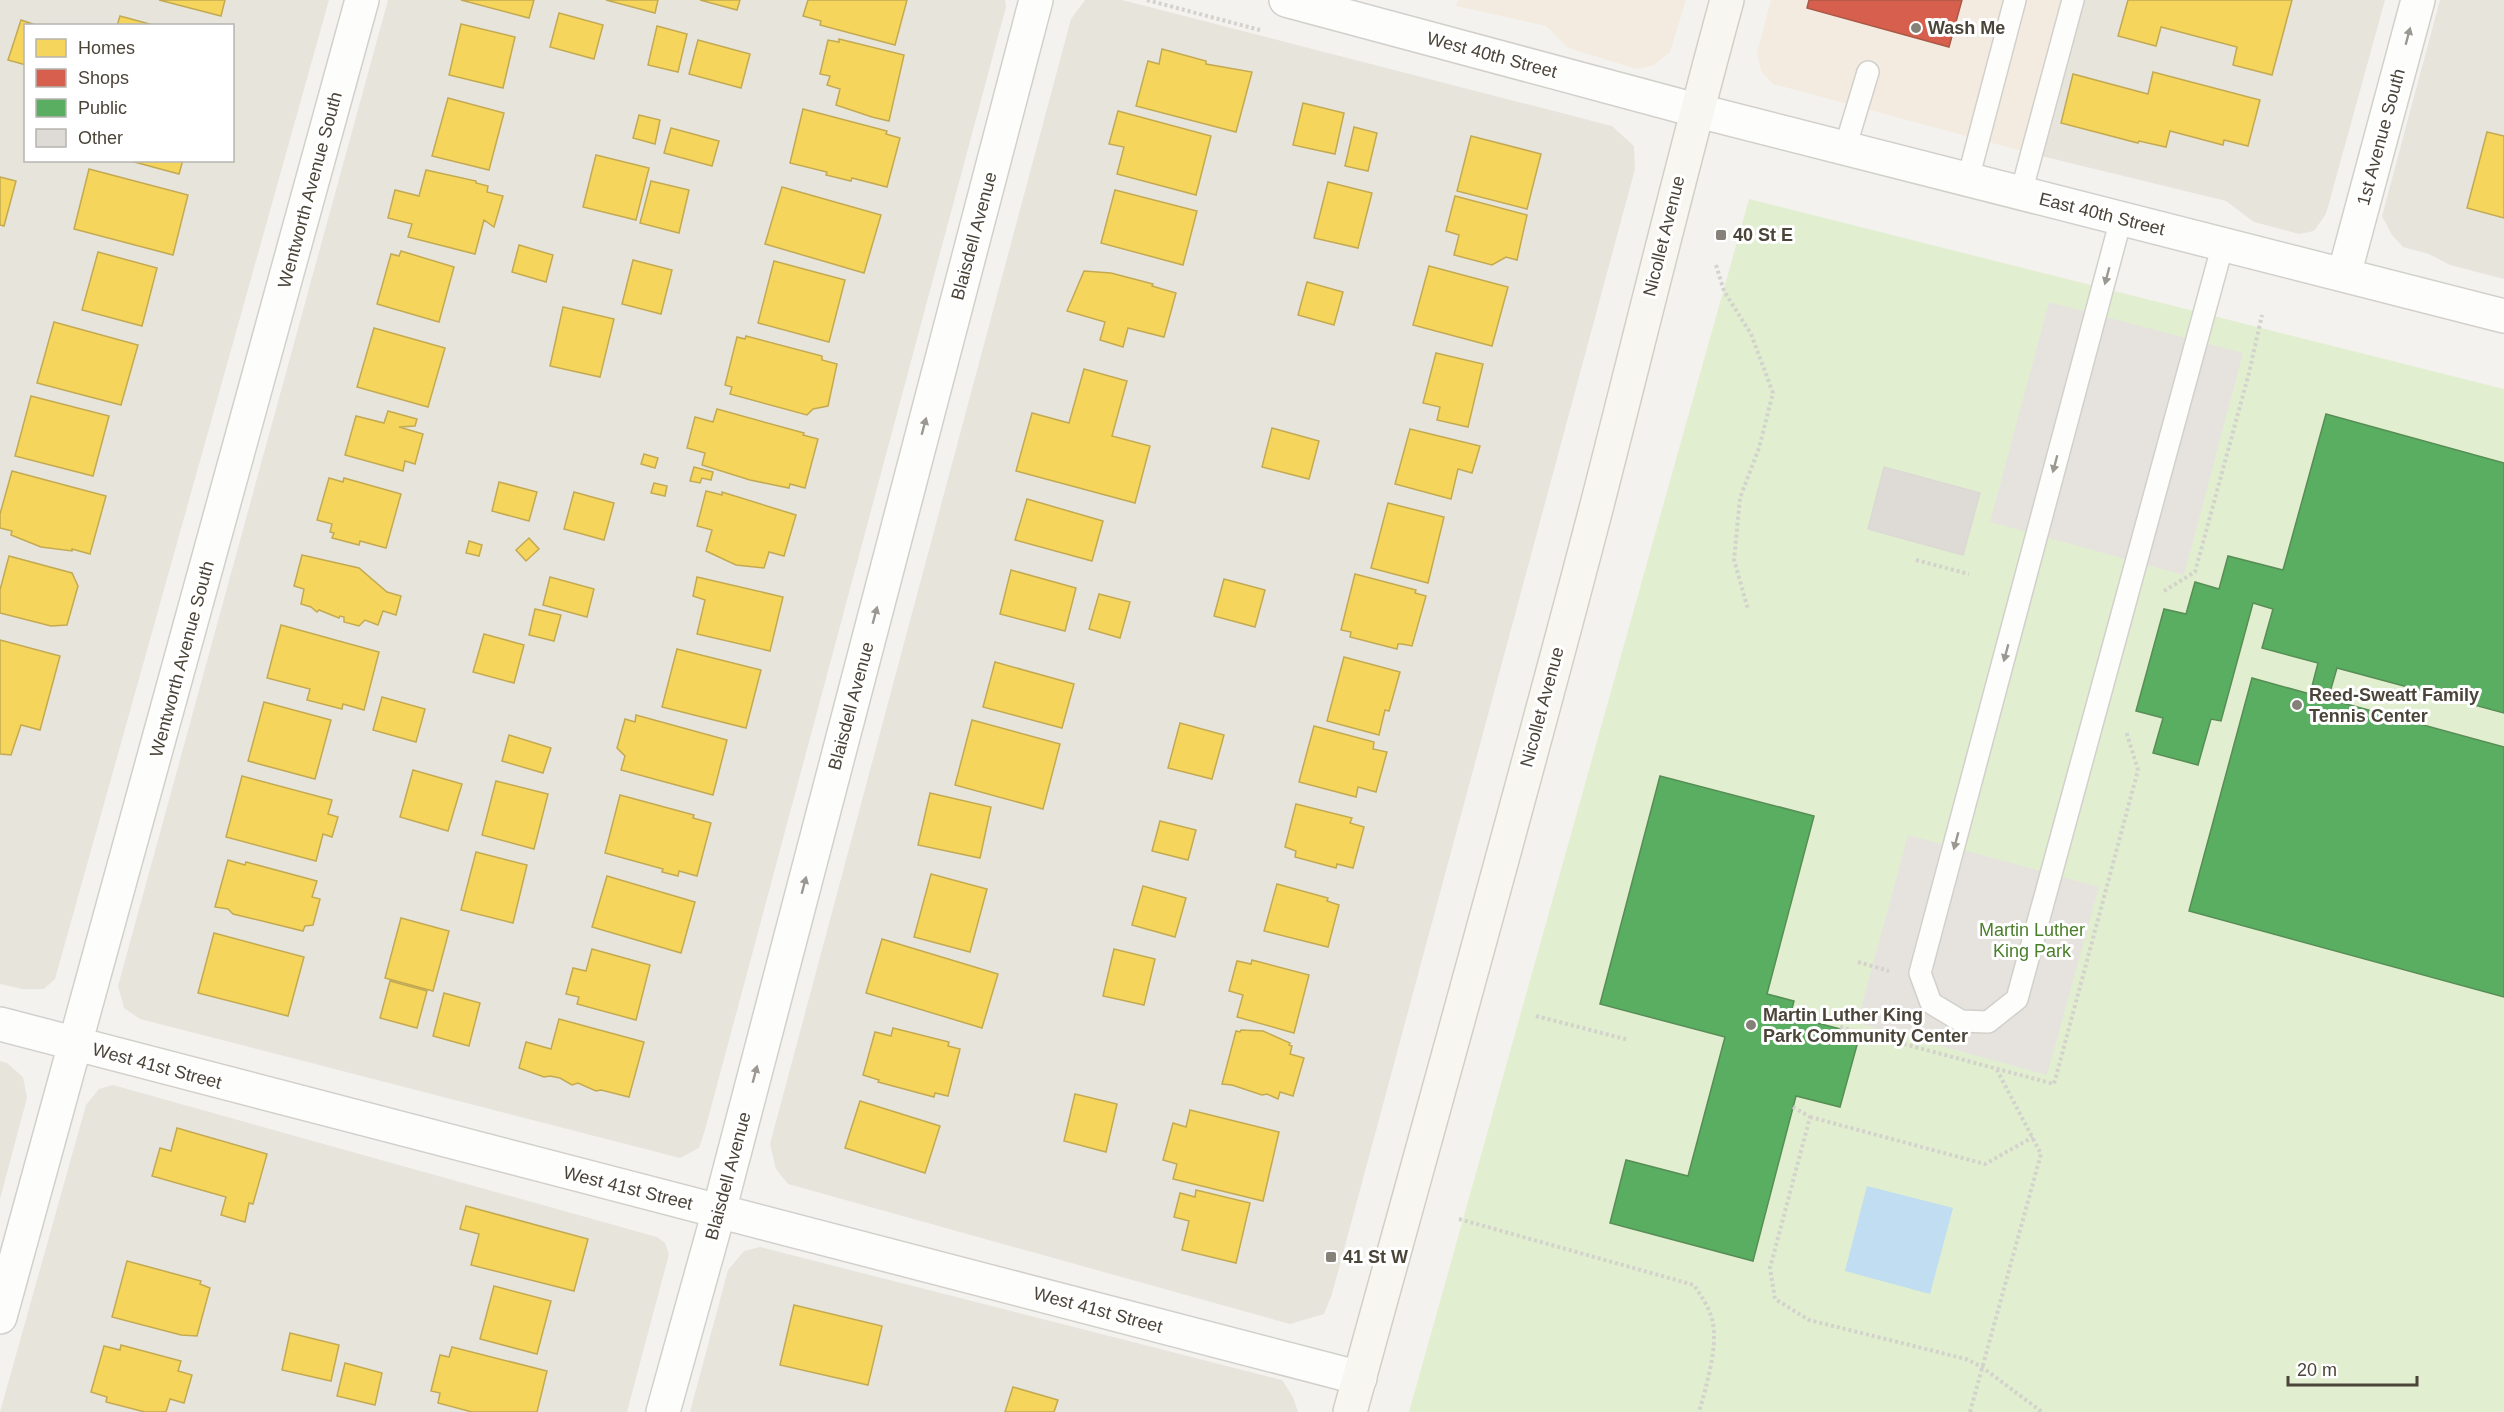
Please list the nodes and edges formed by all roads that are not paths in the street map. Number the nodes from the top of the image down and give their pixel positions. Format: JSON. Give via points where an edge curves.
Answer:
{"nodes":[{"id":1,"x":362,"y":0,"type":"edge"},
{"id":2,"x":1036,"y":0,"type":"edge"},
{"id":3,"x":1286,"y":0,"type":"edge"},
{"id":4,"x":1727,"y":0,"type":"edge"},
{"id":5,"x":2015,"y":0,"type":"edge"},
{"id":6,"x":2073,"y":0,"type":"edge"},
{"id":7,"x":2418,"y":0,"type":"edge"},
{"id":8,"x":1868,"y":72,"type":"dead end"},
{"id":9,"x":1699,"y":111,"type":"junction"},
{"id":10,"x":1845,"y":148,"type":"junction"},
{"id":11,"x":1968,"y":179,"type":"junction"},
{"id":12,"x":2021,"y":193,"type":"junction"},
{"id":13,"x":2121,"y":219,"type":"junction"},
{"id":14,"x":2223,"y":244,"type":"junction"},
{"id":15,"x":2344,"y":275,"type":"junction"},
{"id":16,"x":2504,"y":316,"type":"edge"},
{"id":17,"x":0,"y":1024,"type":"edge"},
{"id":18,"x":76,"y":1044,"type":"junction"},
{"id":19,"x":719,"y":1211,"type":"junction"},
{"id":20,"x":0,"y":1317,"type":"edge"},
{"id":21,"x":1360,"y":1378,"type":"junction"},
{"id":22,"x":663,"y":1412,"type":"edge"},
{"id":23,"x":1350,"y":1412,"type":"edge"}],
"edges":[{"from":1,"to":18,"type":"street","name":"Wentworth Avenue South"},
{"from":19,"to":2,"type":"street","name":"Blaisdell Avenue","one_way":true},
{"from":3,"to":9,"type":"street","name":"West 40th Street"},
{"from":4,"to":9,"type":"main road","name":"Nicollet Avenue"},
{"from":5,"to":11,"type":"lane"},
{"from":6,"to":12,"type":"lane"},
{"from":15,"to":7,"type":"street","name":"1st Avenue South","one_way":true},
{"from":8,"to":10,"type":"lane"},
{"from":9,"to":10,"type":"street","name":"East 40th Street"},
{"from":9,"to":21,"type":"main road","name":"Nicollet Avenue"},
{"from":10,"to":11,"type":"street","name":"East 40th Street"},
{"from":11,"to":12,"type":"street","name":"East 40th Street"},
{"from":12,"to":13,"type":"street","name":"East 40th Street"},
{"from":13,"to":14,"type":"street","name":"East 40th Street"},
{"from":13,"to":14,"type":"lane","one_way":true,"via":[[1920,973],[1931,1003],[1961,1021],[1988,1022],[2017,999]]},
{"from":14,"to":15,"type":"street","name":"East 40th Street"},
{"from":15,"to":16,"type":"street","name":"East 40th Street"},
{"from":17,"to":18,"type":"street","name":"West 41st Street"},
{"from":18,"to":19,"type":"street","name":"West 41st Street"},
{"from":18,"to":20,"type":"street","name":"Wentworth Avenue South"},
{"from":19,"to":21,"type":"street","name":"West 41st Street"},
{"from":19,"to":22,"type":"street","name":"Blaisdell Avenue"},
{"from":21,"to":23,"type":"main road","name":"Nicollet Avenue"}]}
